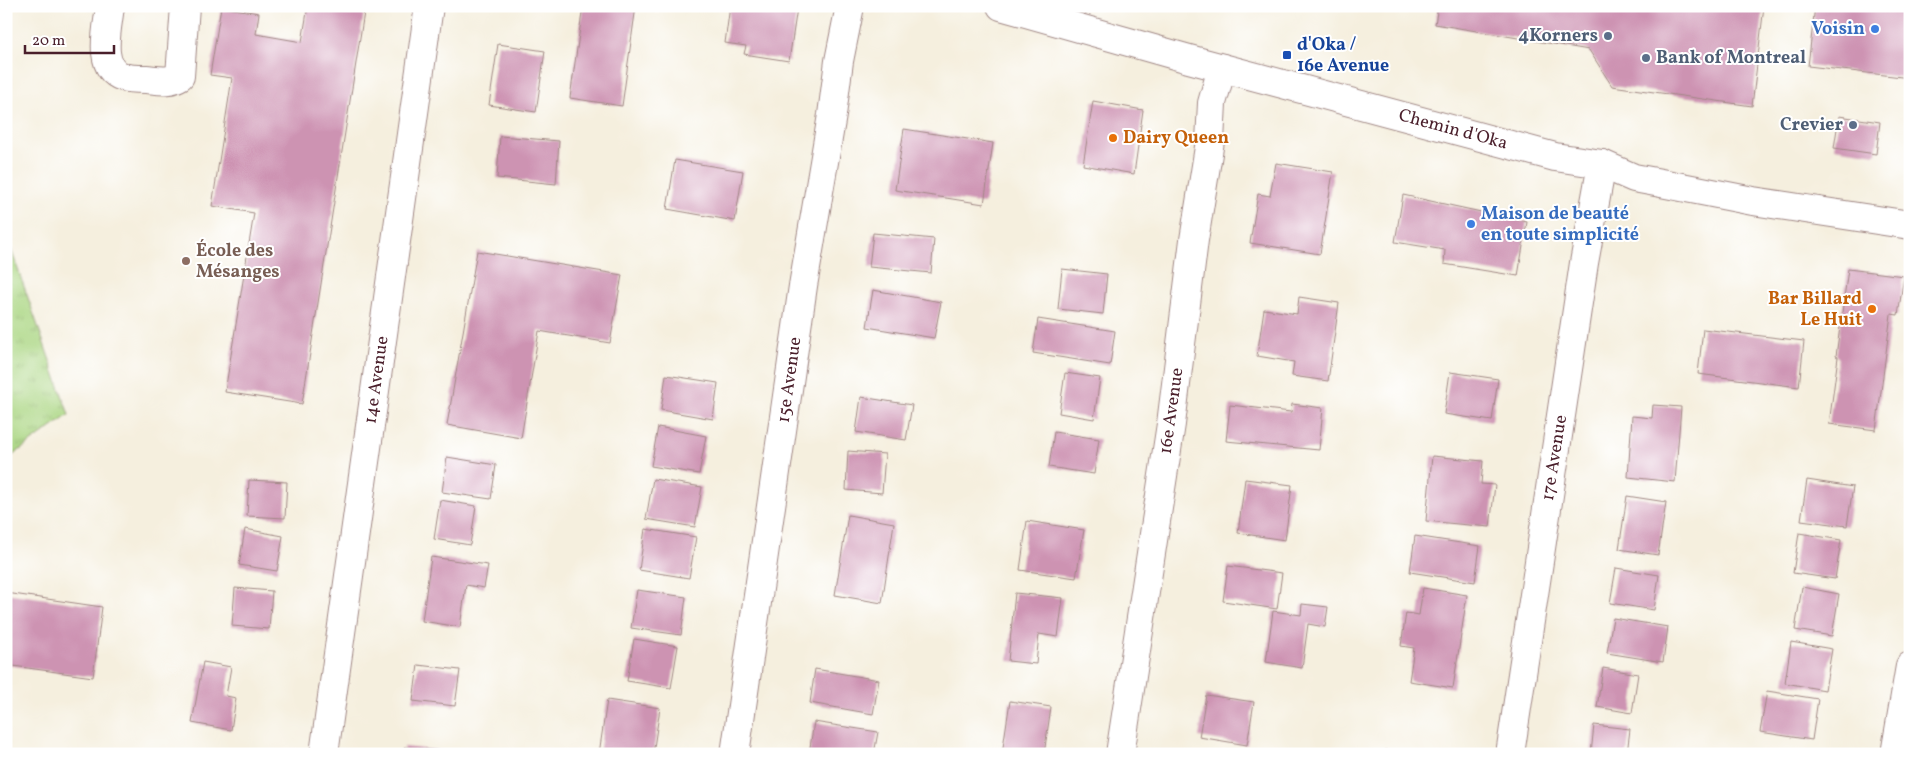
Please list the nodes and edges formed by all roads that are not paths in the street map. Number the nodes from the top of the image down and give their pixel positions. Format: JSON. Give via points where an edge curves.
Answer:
{"nodes":[{"id":1,"x":110,"y":6,"type":"edge"},
{"id":2,"x":185,"y":6,"type":"edge"},
{"id":3,"x":429,"y":6,"type":"edge"},
{"id":4,"x":850,"y":6,"type":"edge"},
{"id":5,"x":1002,"y":6,"type":"edge"},
{"id":6,"x":1222,"y":68,"type":"junction"},
{"id":7,"x":1602,"y":164,"type":"junction"},
{"id":8,"x":1910,"y":225,"type":"edge"},
{"id":9,"x":1910,"y":666,"type":"edge"},
{"id":10,"x":324,"y":754,"type":"edge"},
{"id":11,"x":735,"y":754,"type":"edge"},
{"id":12,"x":1120,"y":754,"type":"edge"},
{"id":13,"x":1510,"y":754,"type":"edge"},
{"id":14,"x":1895,"y":754,"type":"edge"}],
"edges":[{"from":1,"to":2,"type":"street","via":[[108,66],[124,78],[165,81],[180,76]]},
{"from":3,"to":10,"type":"street","name":"14e Avenue"},
{"from":4,"to":11,"type":"street","name":"15e Avenue","via":[[805,276]]},
{"from":5,"to":6,"type":"street","name":"Chemin d'Oka"},
{"from":6,"to":7,"type":"street","name":"Chemin d'Oka","via":[[1555,157]]},
{"from":6,"to":12,"type":"street","name":"16e Avenue","via":[[1212,103],[1210,141],[1171,424]]},
{"from":7,"to":8,"type":"street","name":"Chemin d'Oka","via":[[1652,182]]},
{"from":7,"to":13,"type":"street","name":"17e Avenue","via":[[1584,262]]},
{"from":9,"to":14,"type":"street"}]}
